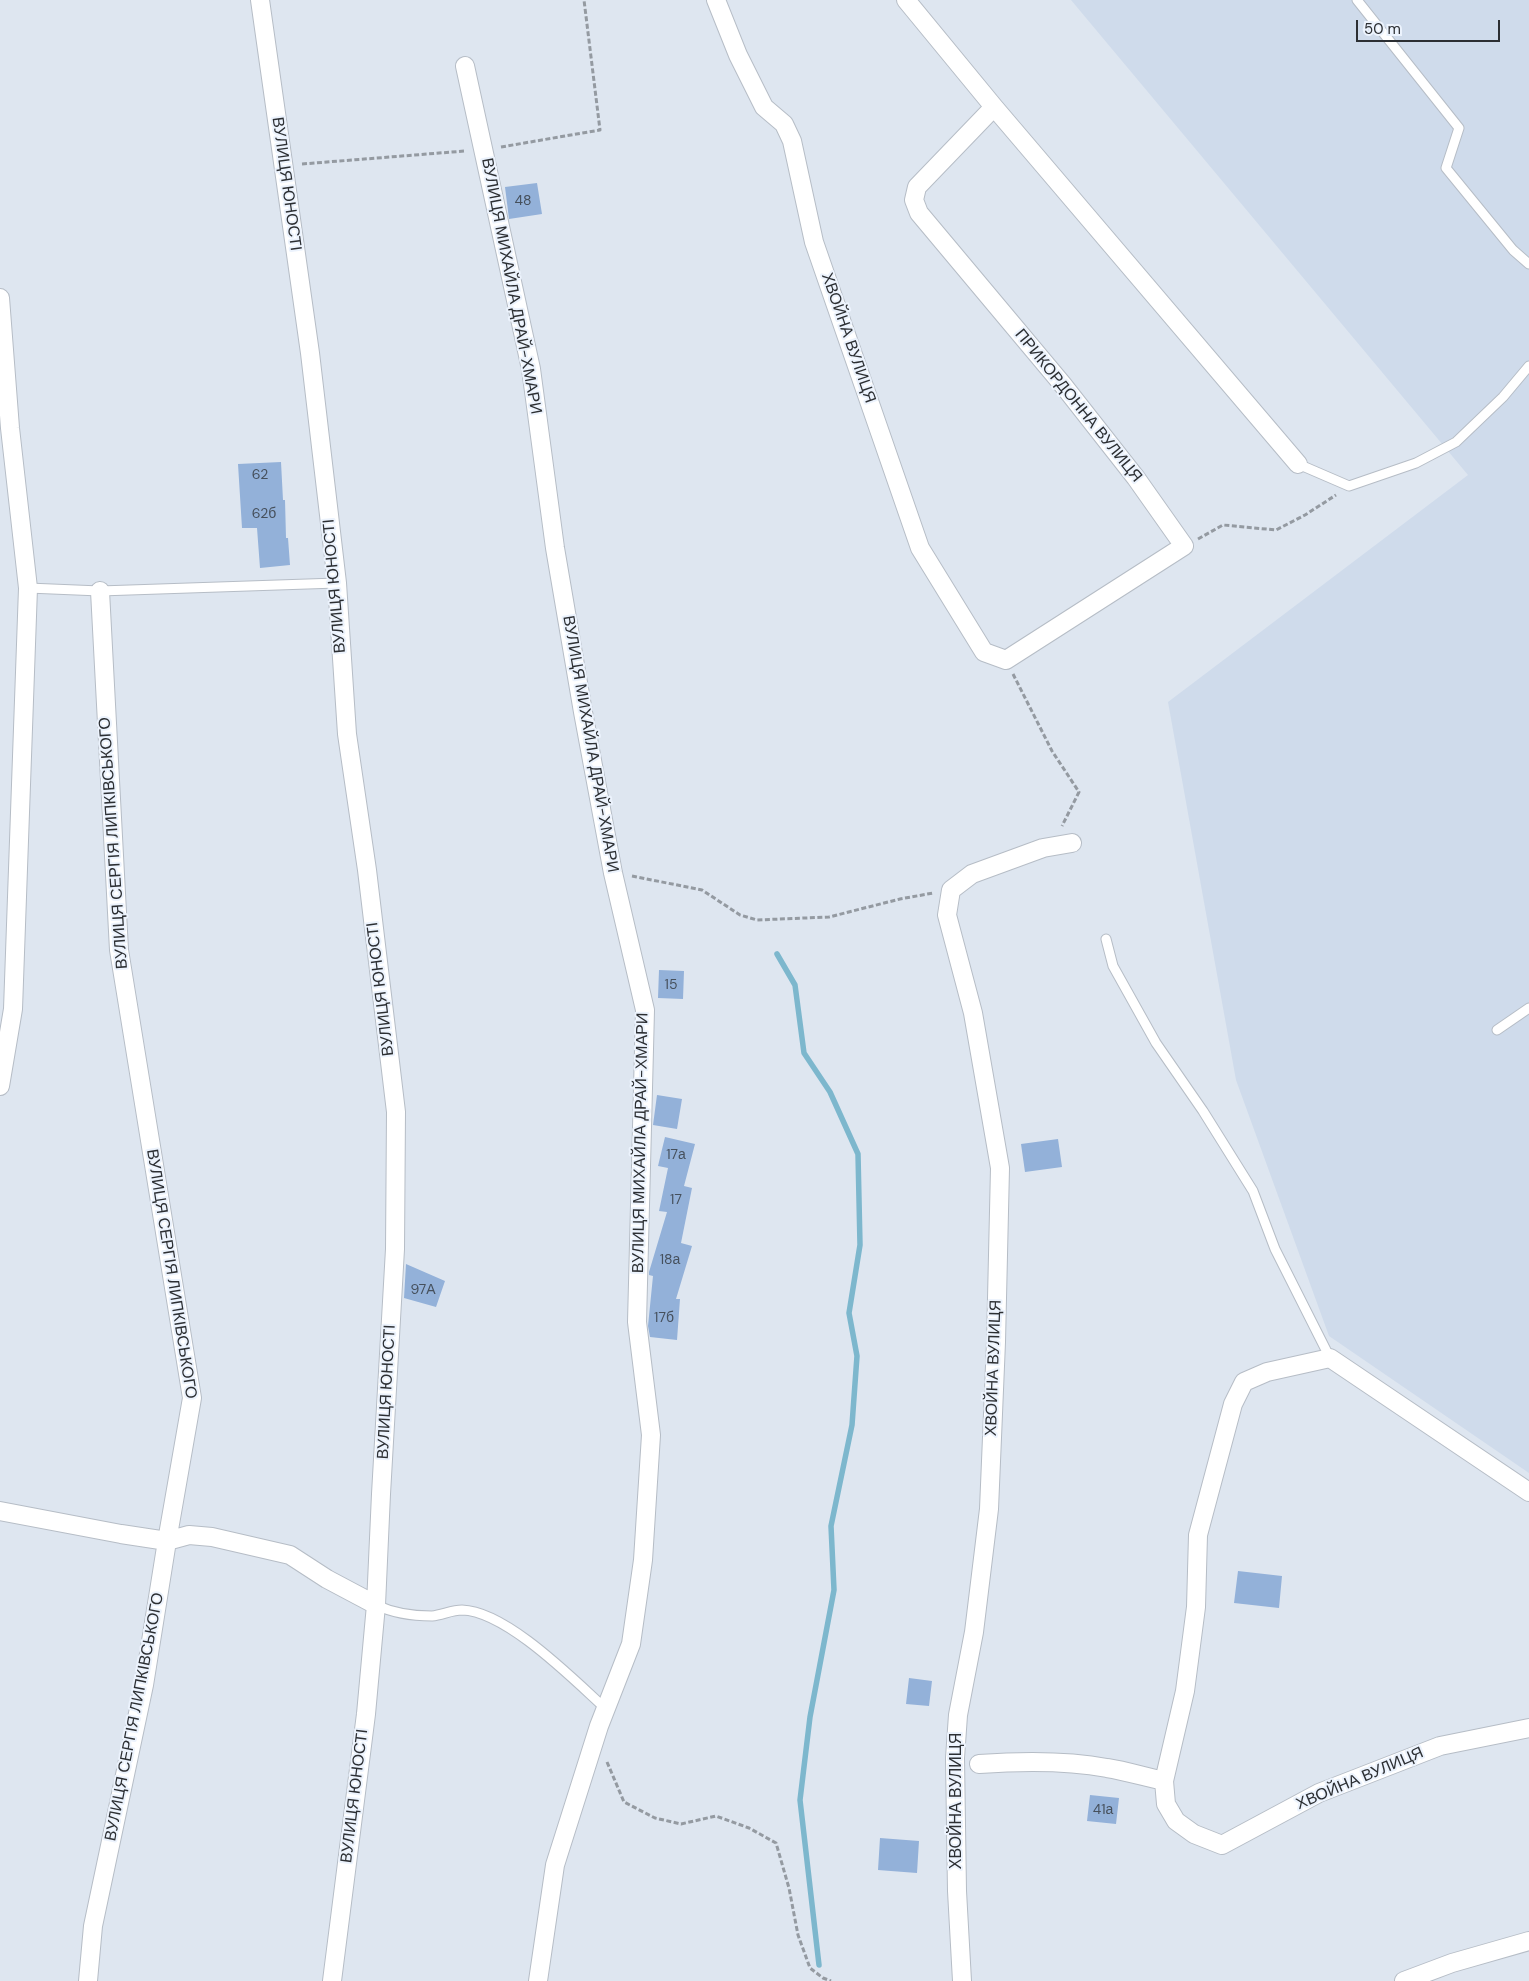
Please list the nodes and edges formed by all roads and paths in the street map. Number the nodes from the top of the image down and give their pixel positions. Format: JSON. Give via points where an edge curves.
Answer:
{"nodes":[{"id":1,"x":260,"y":0,"type":"edge"},
{"id":2,"x":716,"y":0,"type":"edge"},
{"id":3,"x":906,"y":0,"type":"edge"},
{"id":4,"x":1358,"y":0,"type":"edge"},
{"id":5,"x":465,"y":66,"type":"dead end"},
{"id":6,"x":994,"y":107,"type":"junction"},
{"id":7,"x":1529,"y":264,"type":"edge"},
{"id":8,"x":0,"y":298,"type":"edge"},
{"id":9,"x":1529,"y":366,"type":"edge"},
{"id":10,"x":5,"y":428,"type":"edge"},
{"id":11,"x":1298,"y":464,"type":"joint"},
{"id":12,"x":1349,"y":486,"type":"junction"},
{"id":13,"x":1184,"y":546,"type":"junction"},
{"id":14,"x":337,"y":583,"type":"junction"},
{"id":15,"x":28,"y":588,"type":"junction"},
{"id":16,"x":100,"y":591,"type":"junction"},
{"id":17,"x":1006,"y":660,"type":"junction"},
{"id":18,"x":1072,"y":843,"type":"dead end"},
{"id":19,"x":1043,"y":848,"type":"junction"},
{"id":20,"x":613,"y":873,"type":"junction"},
{"id":21,"x":951,"y":890,"type":"junction"},
{"id":22,"x":1106,"y":939,"type":"dead end"},
{"id":23,"x":1529,"y":1008,"type":"edge"},
{"id":24,"x":1498,"y":1030,"type":"dead end"},
{"id":25,"x":0,"y":1086,"type":"edge"},
{"id":26,"x":1330,"y":1358,"type":"junction"},
{"id":27,"x":1529,"y":1492,"type":"edge"},
{"id":28,"x":0,"y":1511,"type":"edge"},
{"id":29,"x":167,"y":1541,"type":"junction"},
{"id":30,"x":376,"y":1605,"type":"junction"},
{"id":31,"x":605,"y":1708,"type":"junction"},
{"id":32,"x":1529,"y":1728,"type":"edge"},
{"id":33,"x":594,"y":1740,"type":"junction"},
{"id":34,"x":979,"y":1764,"type":"dead end"},
{"id":35,"x":1164,"y":1781,"type":"junction"},
{"id":36,"x":1529,"y":1941,"type":"edge"},
{"id":37,"x":88,"y":1981,"type":"edge"},
{"id":38,"x":332,"y":1981,"type":"edge"},
{"id":39,"x":538,"y":1981,"type":"edge"},
{"id":40,"x":831,"y":1981,"type":"edge"},
{"id":41,"x":962,"y":1981,"type":"edge"},
{"id":42,"x":1404,"y":1981,"type":"edge"}],
"edges":[{"from":1,"to":14,"type":"street","name":"ВУЛИЦЯ ЮНОСТІ","via":[[310,353]]},
{"from":2,"to":17,"type":"street","name":"ХВОЙНА ВУЛИЦЯ","via":[[764,107],[784,124],[792,141],[814,242],[920,548],[984,652]]},
{"from":3,"to":6,"type":"street"},
{"from":4,"to":7,"type":"lane","via":[[1459,128],[1446,168],[1513,250]]},
{"from":5,"to":20,"type":"street","name":"ВУЛИЦЯ МИХАЙЛА ДРАЙ-ХМАРИ","via":[[531,369],[555,548]]},
{"from":6,"to":11,"type":"street"},
{"from":6,"to":13,"type":"street","name":"ПРИКОРДОННА ВУЛИЦЯ","via":[[916,187],[914,200],[919,213],[1063,385]]},
{"from":8,"to":10,"type":"street"},
{"from":9,"to":12,"type":"lane","via":[[1503,397],[1456,442],[1416,463]]},
{"from":10,"to":15,"type":"street"},
{"from":11,"to":12,"type":"lane"},
{"from":12,"to":13,"type":"path","via":[[1276,530],[1223,525]]},
{"from":13,"to":17,"type":"street"},
{"from":14,"to":16,"type":"lane"},
{"from":14,"to":30,"type":"street","name":"ВУЛИЦЯ ЮНОСТІ","via":[[347,734],[396,1112],[395,1250]]},
{"from":15,"to":16,"type":"lane"},
{"from":15,"to":25,"type":"street","via":[[13,1009]]},
{"from":16,"to":29,"type":"street","name":"ВУЛИЦЯ СЕРГІЯ ЛИПКІВСЬКОГО","via":[[119,950],[192,1398]]},
{"from":17,"to":19,"type":"path","via":[[1052,751],[1079,792],[1060,830]]},
{"from":18,"to":19,"type":"street"},
{"from":19,"to":21,"type":"street","via":[[972,874]]},
{"from":20,"to":21,"type":"path","via":[[702,890],[740,915],[757,920],[829,917],[900,898]]},
{"from":20,"to":31,"type":"street","name":"ВУЛИЦЯ МИХАЙЛА ДРАЙ-ХМАРИ","via":[[645,1010],[637,1322],[651,1435],[643,1560],[631,1644]]},
{"from":21,"to":41,"type":"street","name":"ХВОЙНА ВУЛИЦЯ","via":[[947,915],[972,1013],[1000,1168],[989,1509],[954,1758]]},
{"from":22,"to":26,"type":"lane","via":[[1113,966],[1156,1043],[1253,1191],[1275,1249]]},
{"from":23,"to":24,"type":"lane"},
{"from":26,"to":27,"type":"street"},
{"from":26,"to":35,"type":"street","name":"ХВОЙНА ВУЛИЦЯ","via":[[1266,1372],[1244,1382],[1232,1404],[1198,1535],[1196,1607],[1185,1691]]},
{"from":28,"to":29,"type":"street"},
{"from":29,"to":30,"type":"street","via":[[189,1535],[212,1537],[290,1555],[327,1580]]},
{"from":29,"to":37,"type":"street","name":"ВУЛИЦЯ СЕРГІЯ ЛИПКІВСЬКОГО","via":[[144,1685],[93,1926]]},
{"from":30,"to":31,"type":"lane","via":[[391,1612],[432,1616],[462,1610],[492,1618],[522,1636]]},
{"from":30,"to":38,"type":"street","name":"ВУЛИЦЯ ЮНОСТІ","via":[[366,1714]]},
{"from":31,"to":33,"type":"street","name":"ВУЛИЦЯ МИХАЙЛА ДРАЙ-ХМАРИ"},
{"from":32,"to":35,"type":"street","name":"ХВОЙНА ВУЛИЦЯ","via":[[1440,1746],[1319,1793],[1222,1845],[1194,1834],[1176,1821],[1166,1804]]},
{"from":33,"to":39,"type":"street","name":"ВУЛИЦЯ МИХАЙЛА ДРАЙ-ХМАРИ","via":[[555,1865]]},
{"from":33,"to":40,"type":"path","via":[[599,1743],[624,1802],[655,1818],[680,1824],[716,1816],[749,1828],[776,1843],[798,1935],[810,1968]]},
{"from":34,"to":35,"type":"street","via":[[1074,1764]]},
{"from":36,"to":42,"type":"street","via":[[1452,1963]]}]}
